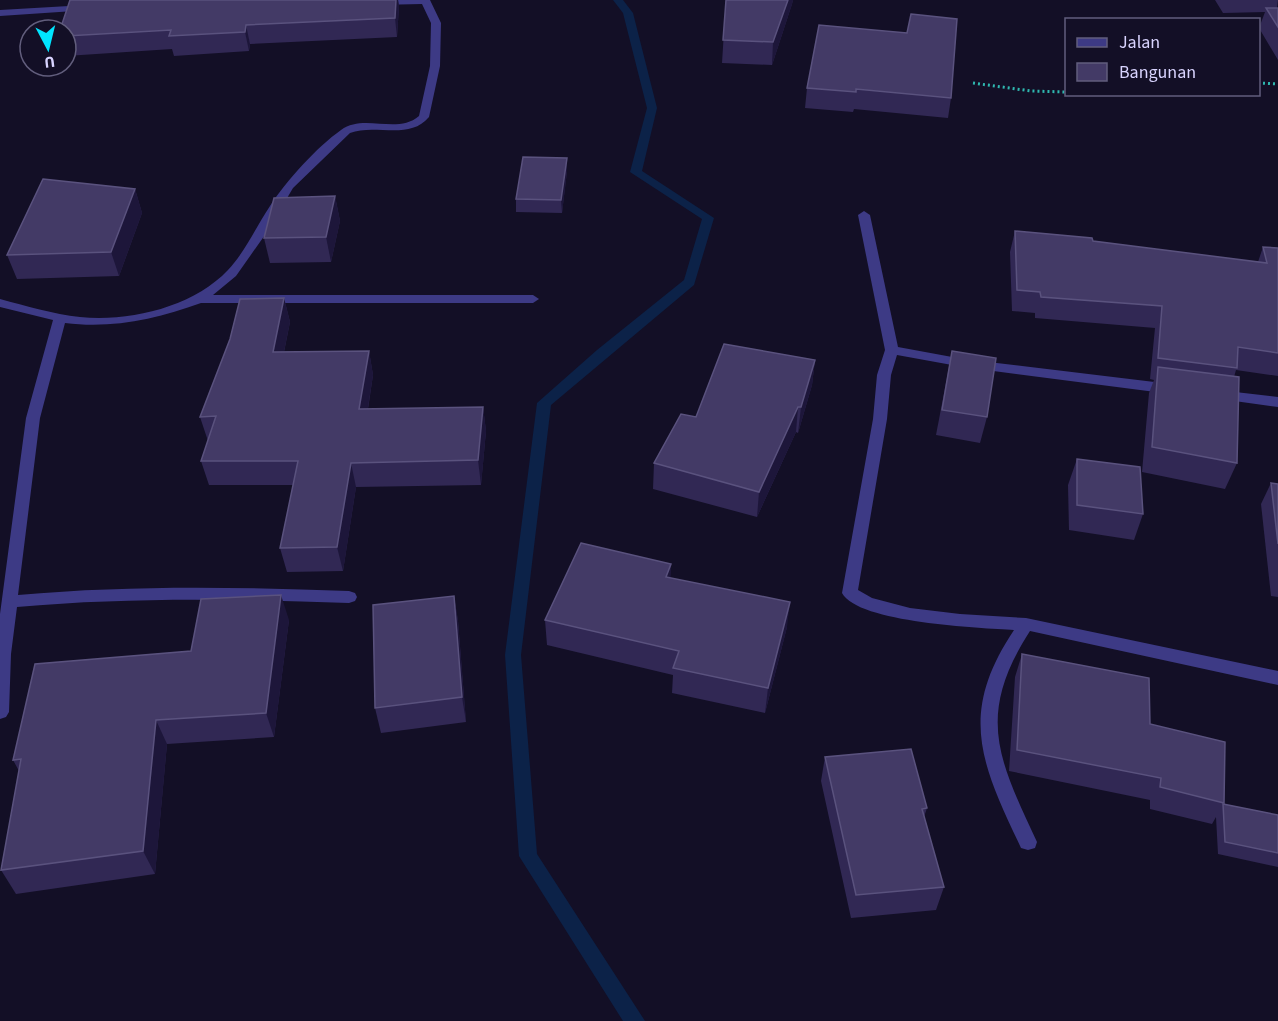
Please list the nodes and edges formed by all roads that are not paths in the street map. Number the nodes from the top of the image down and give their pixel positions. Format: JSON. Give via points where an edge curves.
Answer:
{"nodes":[{"id":1,"x":11,"y":0,"type":"edge"},
{"id":2,"x":425,"y":0,"type":"edge"},
{"id":3,"x":368,"y":3,"type":"edge"},
{"id":4,"x":93,"y":8,"type":"edge"},
{"id":5,"x":0,"y":11,"type":"edge"},
{"id":6,"x":864,"y":215,"type":"dead end"},
{"id":7,"x":200,"y":299,"type":"junction"},
{"id":8,"x":533,"y":300,"type":"dead end"},
{"id":9,"x":0,"y":303,"type":"edge"},
{"id":10,"x":60,"y":318,"type":"junction"},
{"id":11,"x":892,"y":350,"type":"junction"},
{"id":12,"x":1185,"y":390,"type":"edge"},
{"id":13,"x":1208,"y":393,"type":"edge"},
{"id":14,"x":1278,"y":402,"type":"edge"},
{"id":15,"x":349,"y":597,"type":"dead end"},
{"id":16,"x":10,"y":602,"type":"junction"},
{"id":17,"x":1026,"y":624,"type":"junction"},
{"id":18,"x":1278,"y":678,"type":"edge"},
{"id":19,"x":0,"y":712,"type":"edge"},
{"id":20,"x":1028,"y":842,"type":"dead end"}],
"edges":[{"from":1,"to":5,"type":"street"},
{"from":2,"to":3,"type":"street"},
{"from":2,"to":7,"type":"street","via":[[436,23],[435,66],[424,117],[416,124],[386,128],[360,125],[346,131],[289,186],[232,273]]},
{"from":4,"to":5,"type":"street"},
{"from":6,"to":11,"type":"street"},
{"from":7,"to":8,"type":"street"},
{"from":7,"to":10,"type":"street","via":[[125,319]]},
{"from":9,"to":10,"type":"street"},
{"from":10,"to":16,"type":"street","via":[[33,418]]},
{"from":11,"to":12,"type":"street","via":[[963,363]]},
{"from":11,"to":17,"type":"street","via":[[884,375],[850,594],[878,606],[957,622]]},
{"from":13,"to":14,"type":"street"},
{"from":15,"to":16,"type":"street","via":[[213,593],[75,595]]},
{"from":16,"to":19,"type":"street"},
{"from":17,"to":18,"type":"street"},
{"from":17,"to":20,"type":"street","via":[[1012,643],[995,684],[988,725],[995,769]]}]}
